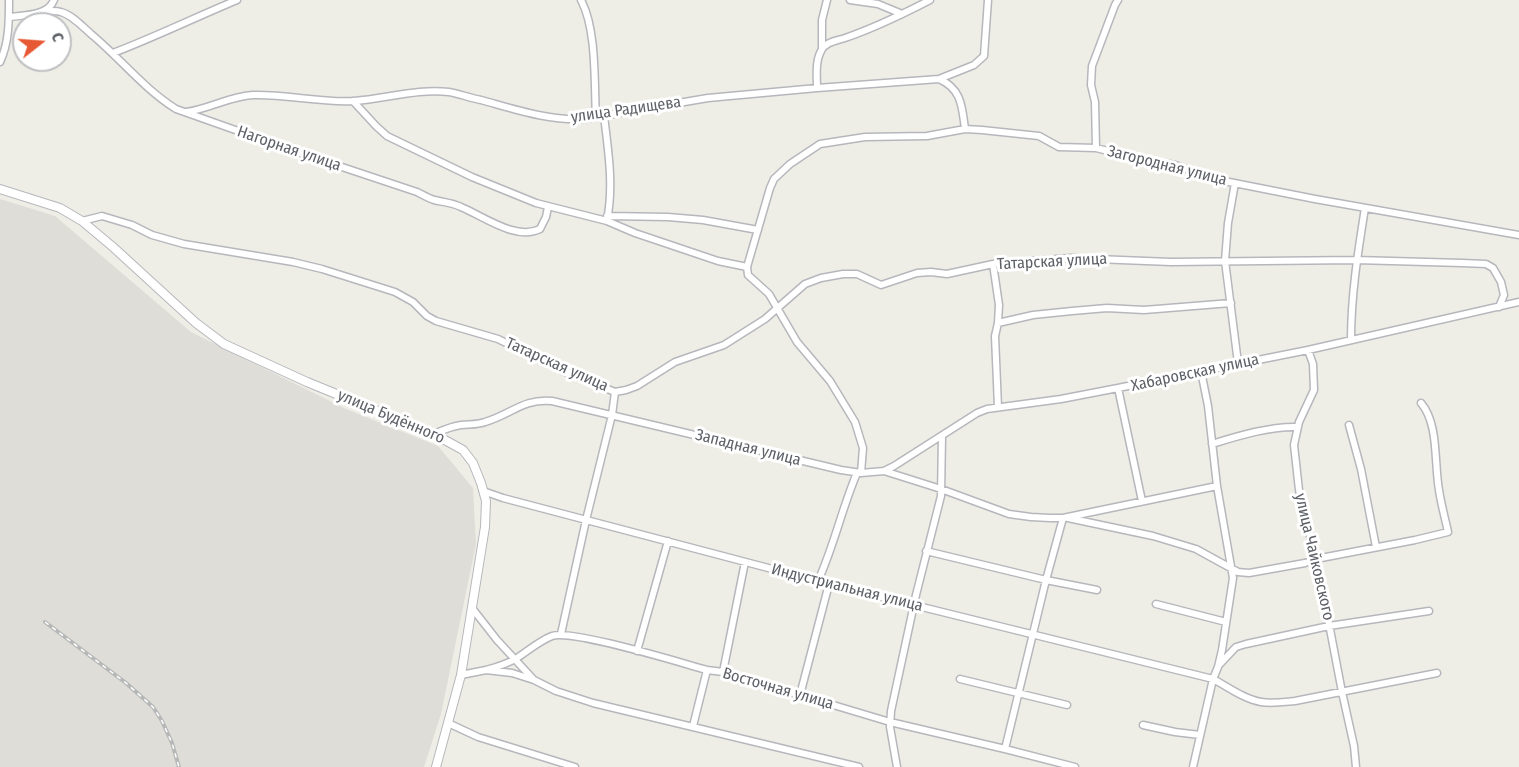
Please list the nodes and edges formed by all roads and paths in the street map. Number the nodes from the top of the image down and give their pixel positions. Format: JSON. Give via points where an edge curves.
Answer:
{"nodes":[{"id":1,"x":9,"y":0,"type":"edge"},
{"id":2,"x":54,"y":0,"type":"edge"},
{"id":3,"x":237,"y":0,"type":"edge"},
{"id":4,"x":581,"y":0,"type":"edge"},
{"id":5,"x":827,"y":0,"type":"edge"},
{"id":6,"x":850,"y":0,"type":"edge"},
{"id":7,"x":930,"y":0,"type":"edge"},
{"id":8,"x":988,"y":0,"type":"edge"},
{"id":9,"x":1118,"y":0,"type":"edge"},
{"id":10,"x":42,"y":12,"type":"joint"},
{"id":11,"x":63,"y":12,"type":"edge"},
{"id":12,"x":902,"y":14,"type":"junction"},
{"id":13,"x":9,"y":17,"type":"junction"},
{"id":14,"x":12,"y":17,"type":"edge"},
{"id":15,"x":72,"y":17,"type":"edge"},
{"id":16,"x":822,"y":49,"type":"junction"},
{"id":17,"x":113,"y":53,"type":"junction"},
{"id":18,"x":0,"y":62,"type":"edge"},
{"id":19,"x":939,"y":79,"type":"junction"},
{"id":20,"x":817,"y":88,"type":"junction"},
{"id":21,"x":354,"y":101,"type":"junction"},
{"id":22,"x":186,"y":112,"type":"junction"},
{"id":23,"x":604,"y":116,"type":"junction"},
{"id":24,"x":596,"y":117,"type":"junction"},
{"id":25,"x":965,"y":129,"type":"junction"},
{"id":26,"x":1096,"y":148,"type":"junction"},
{"id":27,"x":1235,"y":183,"type":"junction"},
{"id":28,"x":0,"y":189,"type":"edge"},
{"id":29,"x":548,"y":207,"type":"junction"},
{"id":30,"x":1365,"y":208,"type":"junction"},
{"id":31,"x":607,"y":219,"type":"junction"},
{"id":32,"x":82,"y":221,"type":"junction"},
{"id":33,"x":758,"y":230,"type":"junction"},
{"id":34,"x":1519,"y":235,"type":"edge"},
{"id":35,"x":1356,"y":260,"type":"junction"},
{"id":36,"x":1225,"y":261,"type":"junction"},
{"id":37,"x":993,"y":264,"type":"junction"},
{"id":38,"x":747,"y":267,"type":"junction"},
{"id":39,"x":1519,"y":302,"type":"edge"},
{"id":40,"x":1231,"y":303,"type":"junction"},
{"id":41,"x":1499,"y":307,"type":"junction"},
{"id":42,"x":778,"y":308,"type":"junction"},
{"id":43,"x":998,"y":323,"type":"junction"},
{"id":44,"x":1352,"y":340,"type":"junction"},
{"id":45,"x":1308,"y":350,"type":"junction"},
{"id":46,"x":1238,"y":363,"type":"junction"},
{"id":47,"x":1201,"y":371,"type":"junction"},
{"id":48,"x":1118,"y":388,"type":"junction"},
{"id":49,"x":615,"y":392,"type":"junction"},
{"id":50,"x":1421,"y":403,"type":"dead end"},
{"id":51,"x":998,"y":407,"type":"junction"},
{"id":52,"x":612,"y":415,"type":"junction"},
{"id":53,"x":1349,"y":425,"type":"dead end"},
{"id":54,"x":1298,"y":427,"type":"junction"},
{"id":55,"x":434,"y":434,"type":"junction"},
{"id":56,"x":942,"y":436,"type":"junction"},
{"id":57,"x":1212,"y":444,"type":"junction"},
{"id":58,"x":884,"y":471,"type":"junction"},
{"id":59,"x":859,"y":473,"type":"junction"},
{"id":60,"x":1216,"y":486,"type":"junction"},
{"id":61,"x":941,"y":489,"type":"junction"},
{"id":62,"x":483,"y":491,"type":"junction"},
{"id":63,"x":1142,"y":501,"type":"junction"},
{"id":64,"x":1063,"y":518,"type":"junction"},
{"id":65,"x":586,"y":520,"type":"junction"},
{"id":66,"x":668,"y":541,"type":"junction"},
{"id":67,"x":1376,"y":547,"type":"junction"},
{"id":68,"x":926,"y":551,"type":"junction"},
{"id":69,"x":1315,"y":560,"type":"junction"},
{"id":70,"x":745,"y":562,"type":"junction"},
{"id":71,"x":1236,"y":571,"type":"junction"},
{"id":72,"x":1046,"y":580,"type":"junction"},
{"id":73,"x":818,"y":581,"type":"junction"},
{"id":74,"x":829,"y":584,"type":"junction"},
{"id":75,"x":1097,"y":590,"type":"dead end"},
{"id":76,"x":1156,"y":604,"type":"dead end"},
{"id":77,"x":914,"y":605,"type":"junction"},
{"id":78,"x":472,"y":608,"type":"junction"},
{"id":79,"x":1429,"y":611,"type":"dead end"},
{"id":80,"x":1226,"y":622,"type":"junction"},
{"id":81,"x":1329,"y":626,"type":"junction"},
{"id":82,"x":561,"y":634,"type":"junction"},
{"id":83,"x":1032,"y":635,"type":"junction"},
{"id":84,"x":637,"y":651,"type":"junction"},
{"id":85,"x":516,"y":658,"type":"junction"},
{"id":86,"x":1218,"y":667,"type":"junction"},
{"id":87,"x":486,"y":670,"type":"junction"},
{"id":88,"x":707,"y":670,"type":"junction"},
{"id":89,"x":723,"y":672,"type":"junction"},
{"id":90,"x":1437,"y":673,"type":"dead end"},
{"id":91,"x":461,"y":675,"type":"junction"},
{"id":92,"x":960,"y":679,"type":"dead end"},
{"id":93,"x":1213,"y":679,"type":"junction"},
{"id":94,"x":534,"y":680,"type":"junction"},
{"id":95,"x":1342,"y":692,"type":"junction"},
{"id":96,"x":1018,"y":693,"type":"junction"},
{"id":97,"x":800,"y":695,"type":"junction"},
{"id":98,"x":1067,"y":705,"type":"dead end"},
{"id":99,"x":890,"y":722,"type":"junction"},
{"id":100,"x":448,"y":723,"type":"junction"},
{"id":101,"x":1143,"y":725,"type":"dead end"},
{"id":102,"x":693,"y":726,"type":"junction"},
{"id":103,"x":1200,"y":735,"type":"junction"},
{"id":104,"x":1005,"y":748,"type":"junction"},
{"id":105,"x":436,"y":767,"type":"edge"},
{"id":106,"x":575,"y":767,"type":"edge"},
{"id":107,"x":859,"y":767,"type":"edge"},
{"id":108,"x":897,"y":767,"type":"edge"},
{"id":109,"x":1075,"y":767,"type":"edge"},
{"id":110,"x":1193,"y":767,"type":"edge"},
{"id":111,"x":1356,"y":767,"type":"edge"}],
"edges":[{"from":1,"to":13,"type":"street"},
{"from":2,"to":10,"type":"street","via":[[52,7]]},
{"from":3,"to":17,"type":"street"},
{"from":4,"to":24,"type":"street","via":[[589,24]]},
{"from":5,"to":16,"type":"street"},
{"from":6,"to":12,"type":"street","via":[[878,4]]},
{"from":7,"to":12,"type":"street"},
{"from":8,"to":19,"type":"street","name":"улица Радищева","via":[[984,56],[974,65]]},
{"from":9,"to":26,"type":"street","via":[[1092,66]]},
{"from":10,"to":11,"type":"street","name":"Нагорная улица"},
{"from":12,"to":16,"type":"street"},
{"from":13,"to":14,"type":"street","name":"Нагорная улица"},
{"from":13,"to":18,"type":"street"},
{"from":15,"to":17,"type":"street","name":"Нагорная улица"},
{"from":16,"to":20,"type":"street"},
{"from":17,"to":22,"type":"street","name":"Нагорная улица","via":[[164,101]]},
{"from":19,"to":20,"type":"street","name":"улица Радищева"},
{"from":19,"to":25,"type":"street","via":[[954,89],[962,105]]},
{"from":20,"to":23,"type":"street","name":"улица Радищева","via":[[708,98]]},
{"from":21,"to":22,"type":"street","name":"улица Радищева","via":[[252,95]]},
{"from":21,"to":24,"type":"street","name":"улица Радищева","via":[[448,92],[552,118]]},
{"from":21,"to":29,"type":"street","via":[[387,136],[504,191]]},
{"from":22,"to":29,"type":"street","name":"Нагорная улица","via":[[461,207],[518,231],[540,229]]},
{"from":23,"to":24,"type":"street","name":"улица Радищева"},
{"from":23,"to":31,"type":"street","via":[[610,189]]},
{"from":25,"to":26,"type":"street","name":"Загородная улица","via":[[1039,136],[1059,147]]},
{"from":25,"to":33,"type":"street","name":"Загородная улица","via":[[927,136],[865,137],[820,144],[774,179]]},
{"from":26,"to":27,"type":"street","name":"Загородная улица"},
{"from":27,"to":30,"type":"street","name":"Загородная улица"},
{"from":27,"to":36,"type":"street"},
{"from":28,"to":32,"type":"street","via":[[60,208]]},
{"from":29,"to":31,"type":"street"},
{"from":30,"to":34,"type":"street","name":"Загородная улица"},
{"from":30,"to":35,"type":"street"},
{"from":31,"to":33,"type":"street","via":[[668,217]]},
{"from":31,"to":38,"type":"street","via":[[635,233]]},
{"from":32,"to":49,"type":"street","name":"Татарская улица","via":[[102,216],[184,244],[293,262],[395,292],[436,321],[498,339]]},
{"from":32,"to":55,"type":"street","name":"улица Будённого","via":[[224,344]]},
{"from":33,"to":38,"type":"street","name":"Загородная улица"},
{"from":35,"to":36,"type":"street","name":"Татарская улица"},
{"from":35,"to":41,"type":"street","name":"Татарская улица","via":[[1486,264],[1501,282],[1504,295]]},
{"from":35,"to":44,"type":"street"},
{"from":36,"to":37,"type":"street","name":"Татарская улица","via":[[1071,258]]},
{"from":36,"to":40,"type":"street"},
{"from":37,"to":42,"type":"street","name":"Татарская улица","via":[[946,274],[917,273],[881,285],[857,274],[843,273],[805,284]]},
{"from":37,"to":43,"type":"street"},
{"from":38,"to":42,"type":"street","via":[[748,275]]},
{"from":39,"to":41,"type":"street","name":"Хабаровская улица"},
{"from":40,"to":43,"type":"street","via":[[1072,311]]},
{"from":40,"to":46,"type":"street"},
{"from":41,"to":44,"type":"street","name":"Хабаровская улица"},
{"from":42,"to":49,"type":"street","name":"Татарская улица","via":[[724,345],[675,362],[637,386]]},
{"from":42,"to":59,"type":"street","via":[[797,342],[830,381],[855,422],[863,448]]},
{"from":43,"to":51,"type":"street"},
{"from":44,"to":45,"type":"street","name":"Хабаровская улица"},
{"from":45,"to":46,"type":"street","name":"Хабаровская улица"},
{"from":45,"to":54,"type":"street","name":"улица Чайковского","via":[[1314,390]]},
{"from":46,"to":47,"type":"street","name":"Хабаровская улица"},
{"from":47,"to":48,"type":"street","name":"Хабаровская улица"},
{"from":47,"to":57,"type":"street"},
{"from":48,"to":51,"type":"street","name":"Хабаровская улица"},
{"from":48,"to":63,"type":"street"},
{"from":49,"to":52,"type":"street"},
{"from":50,"to":67,"type":"street","via":[[1433,430],[1448,532]]},
{"from":51,"to":56,"type":"street","name":"Хабаровская улица","via":[[977,413]]},
{"from":52,"to":55,"type":"street","name":"Западная улица","via":[[540,399],[487,422]]},
{"from":52,"to":59,"type":"street","name":"Западная улица"},
{"from":52,"to":65,"type":"street"},
{"from":53,"to":67,"type":"street"},
{"from":54,"to":57,"type":"street","via":[[1287,426]]},
{"from":54,"to":69,"type":"street","name":"улица Чайковского","via":[[1294,445],[1299,490]]},
{"from":55,"to":62,"type":"street","name":"улица Будённого","via":[[463,450],[473,463]]},
{"from":56,"to":58,"type":"street","name":"Хабаровская улица"},
{"from":56,"to":61,"type":"street"},
{"from":57,"to":60,"type":"street"},
{"from":58,"to":59,"type":"street","name":"Западная улица"},
{"from":58,"to":61,"type":"street","name":"Западная улица"},
{"from":59,"to":73,"type":"street"},
{"from":60,"to":63,"type":"street","name":"Западная улица"},
{"from":60,"to":71,"type":"street"},
{"from":61,"to":64,"type":"street","name":"Западная улица","via":[[1009,513]]},
{"from":61,"to":68,"type":"street"},
{"from":62,"to":65,"type":"street","name":"Индустриальная улица"},
{"from":62,"to":78,"type":"street","name":"улица Будённого","via":[[485,527]]},
{"from":63,"to":64,"type":"street","name":"Западная улица"},
{"from":64,"to":71,"type":"street","name":"Западная улица","via":[[1196,549]]},
{"from":64,"to":72,"type":"street"},
{"from":65,"to":66,"type":"street","name":"Индустриальная улица"},
{"from":65,"to":82,"type":"street"},
{"from":66,"to":70,"type":"street","name":"Индустриальная улица"},
{"from":66,"to":84,"type":"street"},
{"from":67,"to":69,"type":"street"},
{"from":68,"to":72,"type":"street"},
{"from":68,"to":77,"type":"street"},
{"from":69,"to":71,"type":"street","via":[[1249,573]]},
{"from":69,"to":81,"type":"street","name":"улица Чайковского"},
{"from":70,"to":73,"type":"street","name":"Индустриальная улица"},
{"from":70,"to":89,"type":"street"},
{"from":71,"to":80,"type":"street"},
{"from":72,"to":75,"type":"street"},
{"from":72,"to":83,"type":"street"},
{"from":73,"to":74,"type":"street","name":"Индустриальная улица"},
{"from":74,"to":77,"type":"street","name":"Индустриальная улица"},
{"from":74,"to":97,"type":"street"},
{"from":76,"to":80,"type":"street"},
{"from":77,"to":83,"type":"street","name":"Индустриальная улица"},
{"from":77,"to":99,"type":"street"},
{"from":78,"to":85,"type":"street"},
{"from":78,"to":91,"type":"street","name":"улица Будённого"},
{"from":79,"to":81,"type":"street"},
{"from":80,"to":86,"type":"street"},
{"from":81,"to":86,"type":"street","via":[[1236,647]]},
{"from":81,"to":95,"type":"street","name":"улица Чайковского"},
{"from":82,"to":84,"type":"street","name":"Восточная улица"},
{"from":82,"to":85,"type":"street"},
{"from":83,"to":93,"type":"street","name":"Индустриальная улица"},
{"from":83,"to":96,"type":"street"},
{"from":84,"to":88,"type":"street","name":"Восточная улица"},
{"from":85,"to":87,"type":"street"},
{"from":85,"to":94,"type":"street"},
{"from":86,"to":93,"type":"street"},
{"from":87,"to":91,"type":"street"},
{"from":87,"to":94,"type":"street","via":[[512,672]]},
{"from":88,"to":89,"type":"street","name":"Восточная улица"},
{"from":88,"to":102,"type":"street"},
{"from":89,"to":97,"type":"street","name":"Восточная улица"},
{"from":90,"to":95,"type":"street","name":"Индустриальная улица"},
{"from":91,"to":100,"type":"street","name":"улица Будённого"},
{"from":92,"to":96,"type":"street"},
{"from":93,"to":95,"type":"street","name":"Индустриальная улица","via":[[1261,702],[1279,703]]},
{"from":93,"to":103,"type":"street"},
{"from":94,"to":102,"type":"street","via":[[593,703]]},
{"from":95,"to":111,"type":"street","name":"улица Чайковского"},
{"from":96,"to":98,"type":"street"},
{"from":96,"to":104,"type":"street"},
{"from":97,"to":99,"type":"street","name":"Восточная улица"},
{"from":99,"to":104,"type":"street","name":"Восточная улица"},
{"from":99,"to":108,"type":"street"},
{"from":100,"to":105,"type":"street","name":"улица Будённого"},
{"from":100,"to":106,"type":"street"},
{"from":101,"to":103,"type":"street"},
{"from":102,"to":107,"type":"street"},
{"from":103,"to":110,"type":"street"},
{"from":104,"to":109,"type":"street","name":"Восточная улица"}]}
